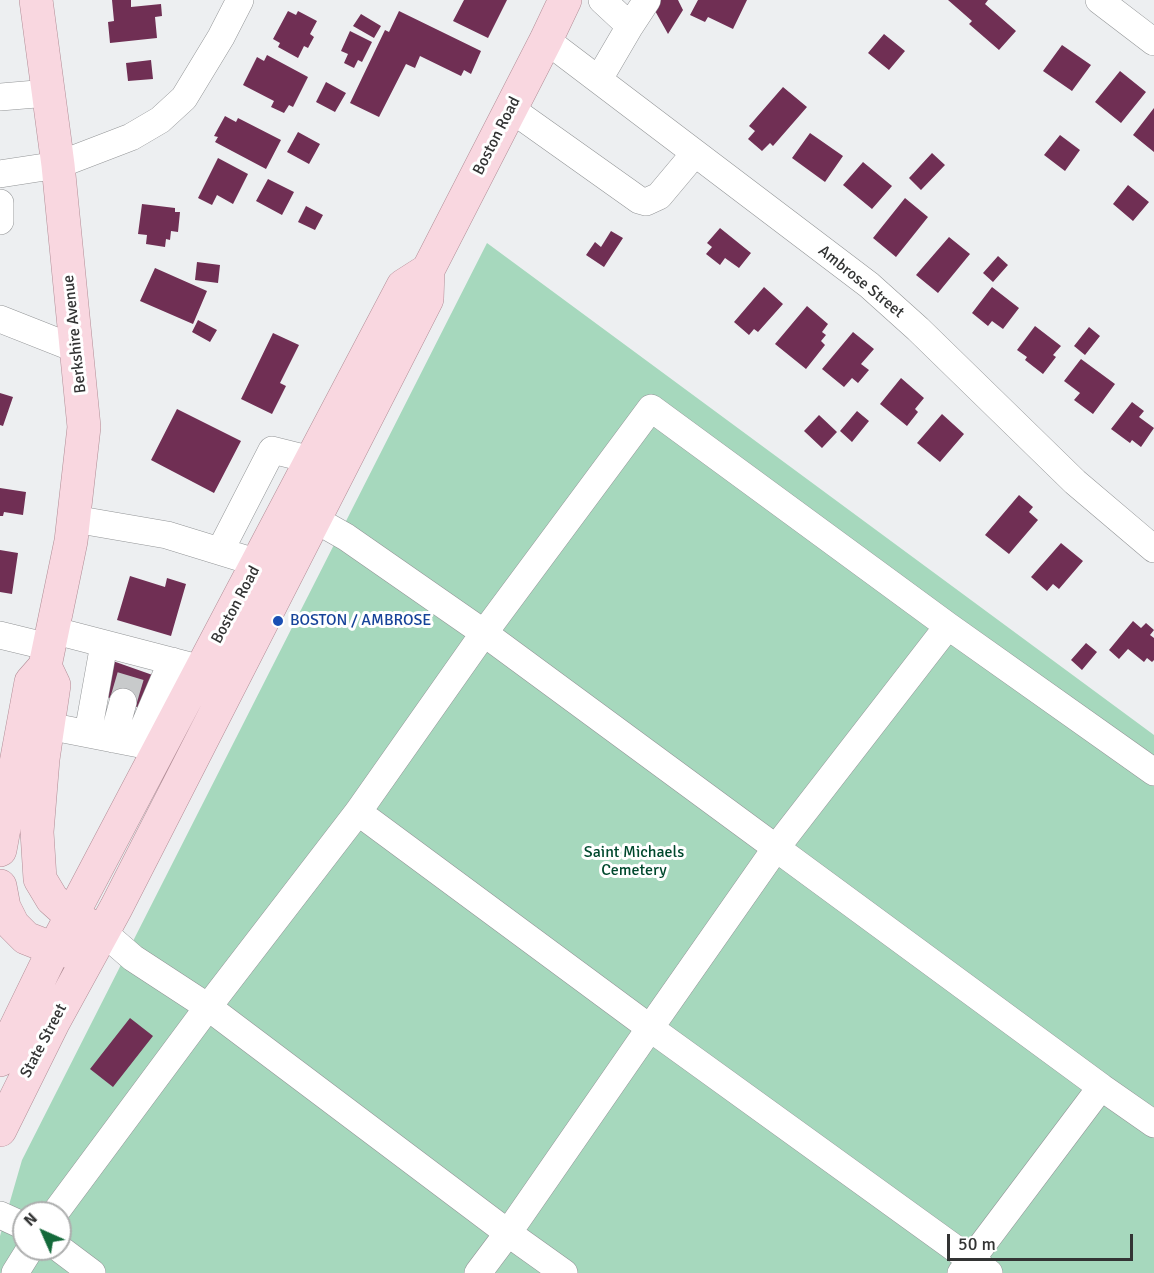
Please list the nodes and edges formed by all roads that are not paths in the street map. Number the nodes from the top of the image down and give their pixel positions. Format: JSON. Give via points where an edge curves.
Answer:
{"nodes":[{"id":1,"x":36,"y":0,"type":"edge"},
{"id":2,"x":240,"y":0,"type":"edge"},
{"id":3,"x":564,"y":0,"type":"edge"},
{"id":4,"x":602,"y":0,"type":"edge"},
{"id":5,"x":647,"y":0,"type":"edge"},
{"id":6,"x":1099,"y":0,"type":"edge"},
{"id":7,"x":630,"y":26,"type":"junction"},
{"id":8,"x":546,"y":40,"type":"junction"},
{"id":9,"x":1154,"y":42,"type":"edge"},
{"id":10,"x":599,"y":79,"type":"junction"},
{"id":11,"x":48,"y":93,"type":"junction"},
{"id":12,"x":0,"y":98,"type":"edge"},
{"id":13,"x":511,"y":109,"type":"junction"},
{"id":14,"x":695,"y":153,"type":"junction"},
{"id":15,"x":58,"y":165,"type":"junction"},
{"id":16,"x":0,"y":174,"type":"edge"},
{"id":17,"x":0,"y":203,"type":"edge"},
{"id":18,"x":0,"y":221,"type":"edge"},
{"id":19,"x":428,"y":270,"type":"junction"},
{"id":20,"x":0,"y":320,"type":"edge"},
{"id":21,"x":76,"y":349,"type":"junction"},
{"id":22,"x":312,"y":460,"type":"junction"},
{"id":23,"x":74,"y":519,"type":"junction"},
{"id":24,"x":316,"y":519,"type":"junction"},
{"id":25,"x":1154,"y":549,"type":"edge"},
{"id":26,"x":220,"y":551,"type":"junction"},
{"id":27,"x":258,"y":563,"type":"junction"},
{"id":28,"x":948,"y":626,"type":"junction"},
{"id":29,"x":484,"y":633,"type":"junction"},
{"id":30,"x":0,"y":635,"type":"edge"},
{"id":31,"x":104,"y":644,"type":"junction"},
{"id":32,"x":48,"y":648,"type":"junction"},
{"id":33,"x":187,"y":665,"type":"junction"},
{"id":34,"x":123,"y":702,"type":"tunnel mouth"},
{"id":35,"x":48,"y":726,"type":"junction"},
{"id":36,"x":125,"y":741,"type":"junction"},
{"id":37,"x":1154,"y":772,"type":"edge"},
{"id":38,"x":358,"y":812,"type":"junction"},
{"id":39,"x":776,"y":848,"type":"junction"},
{"id":40,"x":0,"y":850,"type":"edge"},
{"id":41,"x":0,"y":886,"type":"edge"},
{"id":42,"x":71,"y":916,"type":"junction"},
{"id":43,"x":97,"y":943,"type":"junction"},
{"id":44,"x":54,"y":948,"type":"junction"},
{"id":45,"x":208,"y":1007,"type":"junction"},
{"id":46,"x":650,"y":1028,"type":"junction"},
{"id":47,"x":0,"y":1060,"type":"edge"},
{"id":48,"x":1101,"y":1087,"type":"junction"},
{"id":49,"x":1154,"y":1124,"type":"edge"},
{"id":50,"x":0,"y":1130,"type":"edge"},
{"id":51,"x":64,"y":1201,"type":"edge"},
{"id":52,"x":508,"y":1233,"type":"junction"},
{"id":53,"x":72,"y":1258,"type":"edge"},
{"id":54,"x":973,"y":1268,"type":"edge"},
{"id":55,"x":92,"y":1273,"type":"edge"},
{"id":56,"x":478,"y":1273,"type":"edge"},
{"id":57,"x":564,"y":1273,"type":"edge"}],
"edges":[{"from":1,"to":11,"type":"main road","name":"Berkshire Avenue"},
{"from":2,"to":15,"type":"street","via":[[184,98],[160,120],[131,137]]},
{"from":3,"to":8,"type":"main road","name":"Boston Road"},
{"from":4,"to":7,"type":"street"},
{"from":5,"to":7,"type":"street"},
{"from":6,"to":9,"type":"street"},
{"from":7,"to":10,"type":"street"},
{"from":8,"to":10,"type":"street","name":"Ambrose Street"},
{"from":8,"to":13,"type":"main road","name":"Boston Road"},
{"from":10,"to":14,"type":"street","name":"Ambrose Street"},
{"from":11,"to":12,"type":"street"},
{"from":11,"to":15,"type":"main road","name":"Berkshire Avenue"},
{"from":13,"to":14,"type":"street","via":[[646,202],[659,196]]},
{"from":13,"to":19,"type":"main road","name":"Boston Road"},
{"from":14,"to":25,"type":"street","name":"Ambrose Street","via":[[869,285],[1075,482]]},
{"from":15,"to":16,"type":"street"},
{"from":15,"to":21,"type":"main road","name":"Berkshire Avenue"},
{"from":17,"to":18,"type":"street"},
{"from":19,"to":22,"type":"main road","name":"Boston Road","via":[[403,286]]},
{"from":19,"to":24,"type":"main road","name":"Boston Road","via":[[428,299]]},
{"from":20,"to":21,"type":"street"},
{"from":21,"to":23,"type":"main road","name":"Berkshire Avenue","via":[[84,427]]},
{"from":22,"to":26,"type":"street","via":[[272,450]]},
{"from":22,"to":27,"type":"main road","name":"Boston Road"},
{"from":23,"to":26,"type":"street","via":[[167,535]]},
{"from":23,"to":32,"type":"main road","name":"Berkshire Avenue"},
{"from":24,"to":29,"type":"street"},
{"from":24,"to":43,"type":"main road","name":"Boston Road"},
{"from":26,"to":27,"type":"street"},
{"from":27,"to":33,"type":"main road","name":"Boston Road"},
{"from":28,"to":29,"type":"street","via":[[651,408]]},
{"from":28,"to":37,"type":"street"},
{"from":28,"to":39,"type":"street"},
{"from":29,"to":38,"type":"street"},
{"from":29,"to":39,"type":"street"},
{"from":30,"to":32,"type":"street"},
{"from":31,"to":32,"type":"street"},
{"from":31,"to":33,"type":"street","via":[[136,660]]},
{"from":31,"to":36,"type":"street"},
{"from":32,"to":35,"type":"main road","name":"Berkshire Avenue","via":[[54,685]]},
{"from":32,"to":40,"type":"main road","name":"Berkshire Avenue","via":[[31,682]]},
{"from":33,"to":36,"type":"main road","name":"Boston Road"},
{"from":34,"to":36,"type":"street"},
{"from":35,"to":36,"type":"street"},
{"from":35,"to":42,"type":"main road","name":"Berkshire Avenue","via":[[37,832],[39,879],[52,899]]},
{"from":36,"to":42,"type":"main road","name":"Boston Road"},
{"from":38,"to":45,"type":"street"},
{"from":38,"to":46,"type":"street"},
{"from":39,"to":46,"type":"street"},
{"from":39,"to":48,"type":"street"},
{"from":41,"to":44,"type":"main road","via":[[13,925],[27,938]]},
{"from":42,"to":43,"type":"main road","name":"Berkshire Avenue"},
{"from":42,"to":44,"type":"main road","name":"Boston Road"},
{"from":43,"to":44,"type":"main road"},
{"from":43,"to":45,"type":"street","via":[[133,958]]},
{"from":43,"to":50,"type":"main road","name":"State Street"},
{"from":44,"to":47,"type":"main road","name":"State Street"},
{"from":45,"to":51,"type":"street"},
{"from":45,"to":52,"type":"street"},
{"from":46,"to":52,"type":"street"},
{"from":46,"to":54,"type":"street"},
{"from":48,"to":49,"type":"street"},
{"from":48,"to":54,"type":"street"},
{"from":52,"to":56,"type":"street"},
{"from":52,"to":57,"type":"street"},
{"from":53,"to":55,"type":"street"}]}
